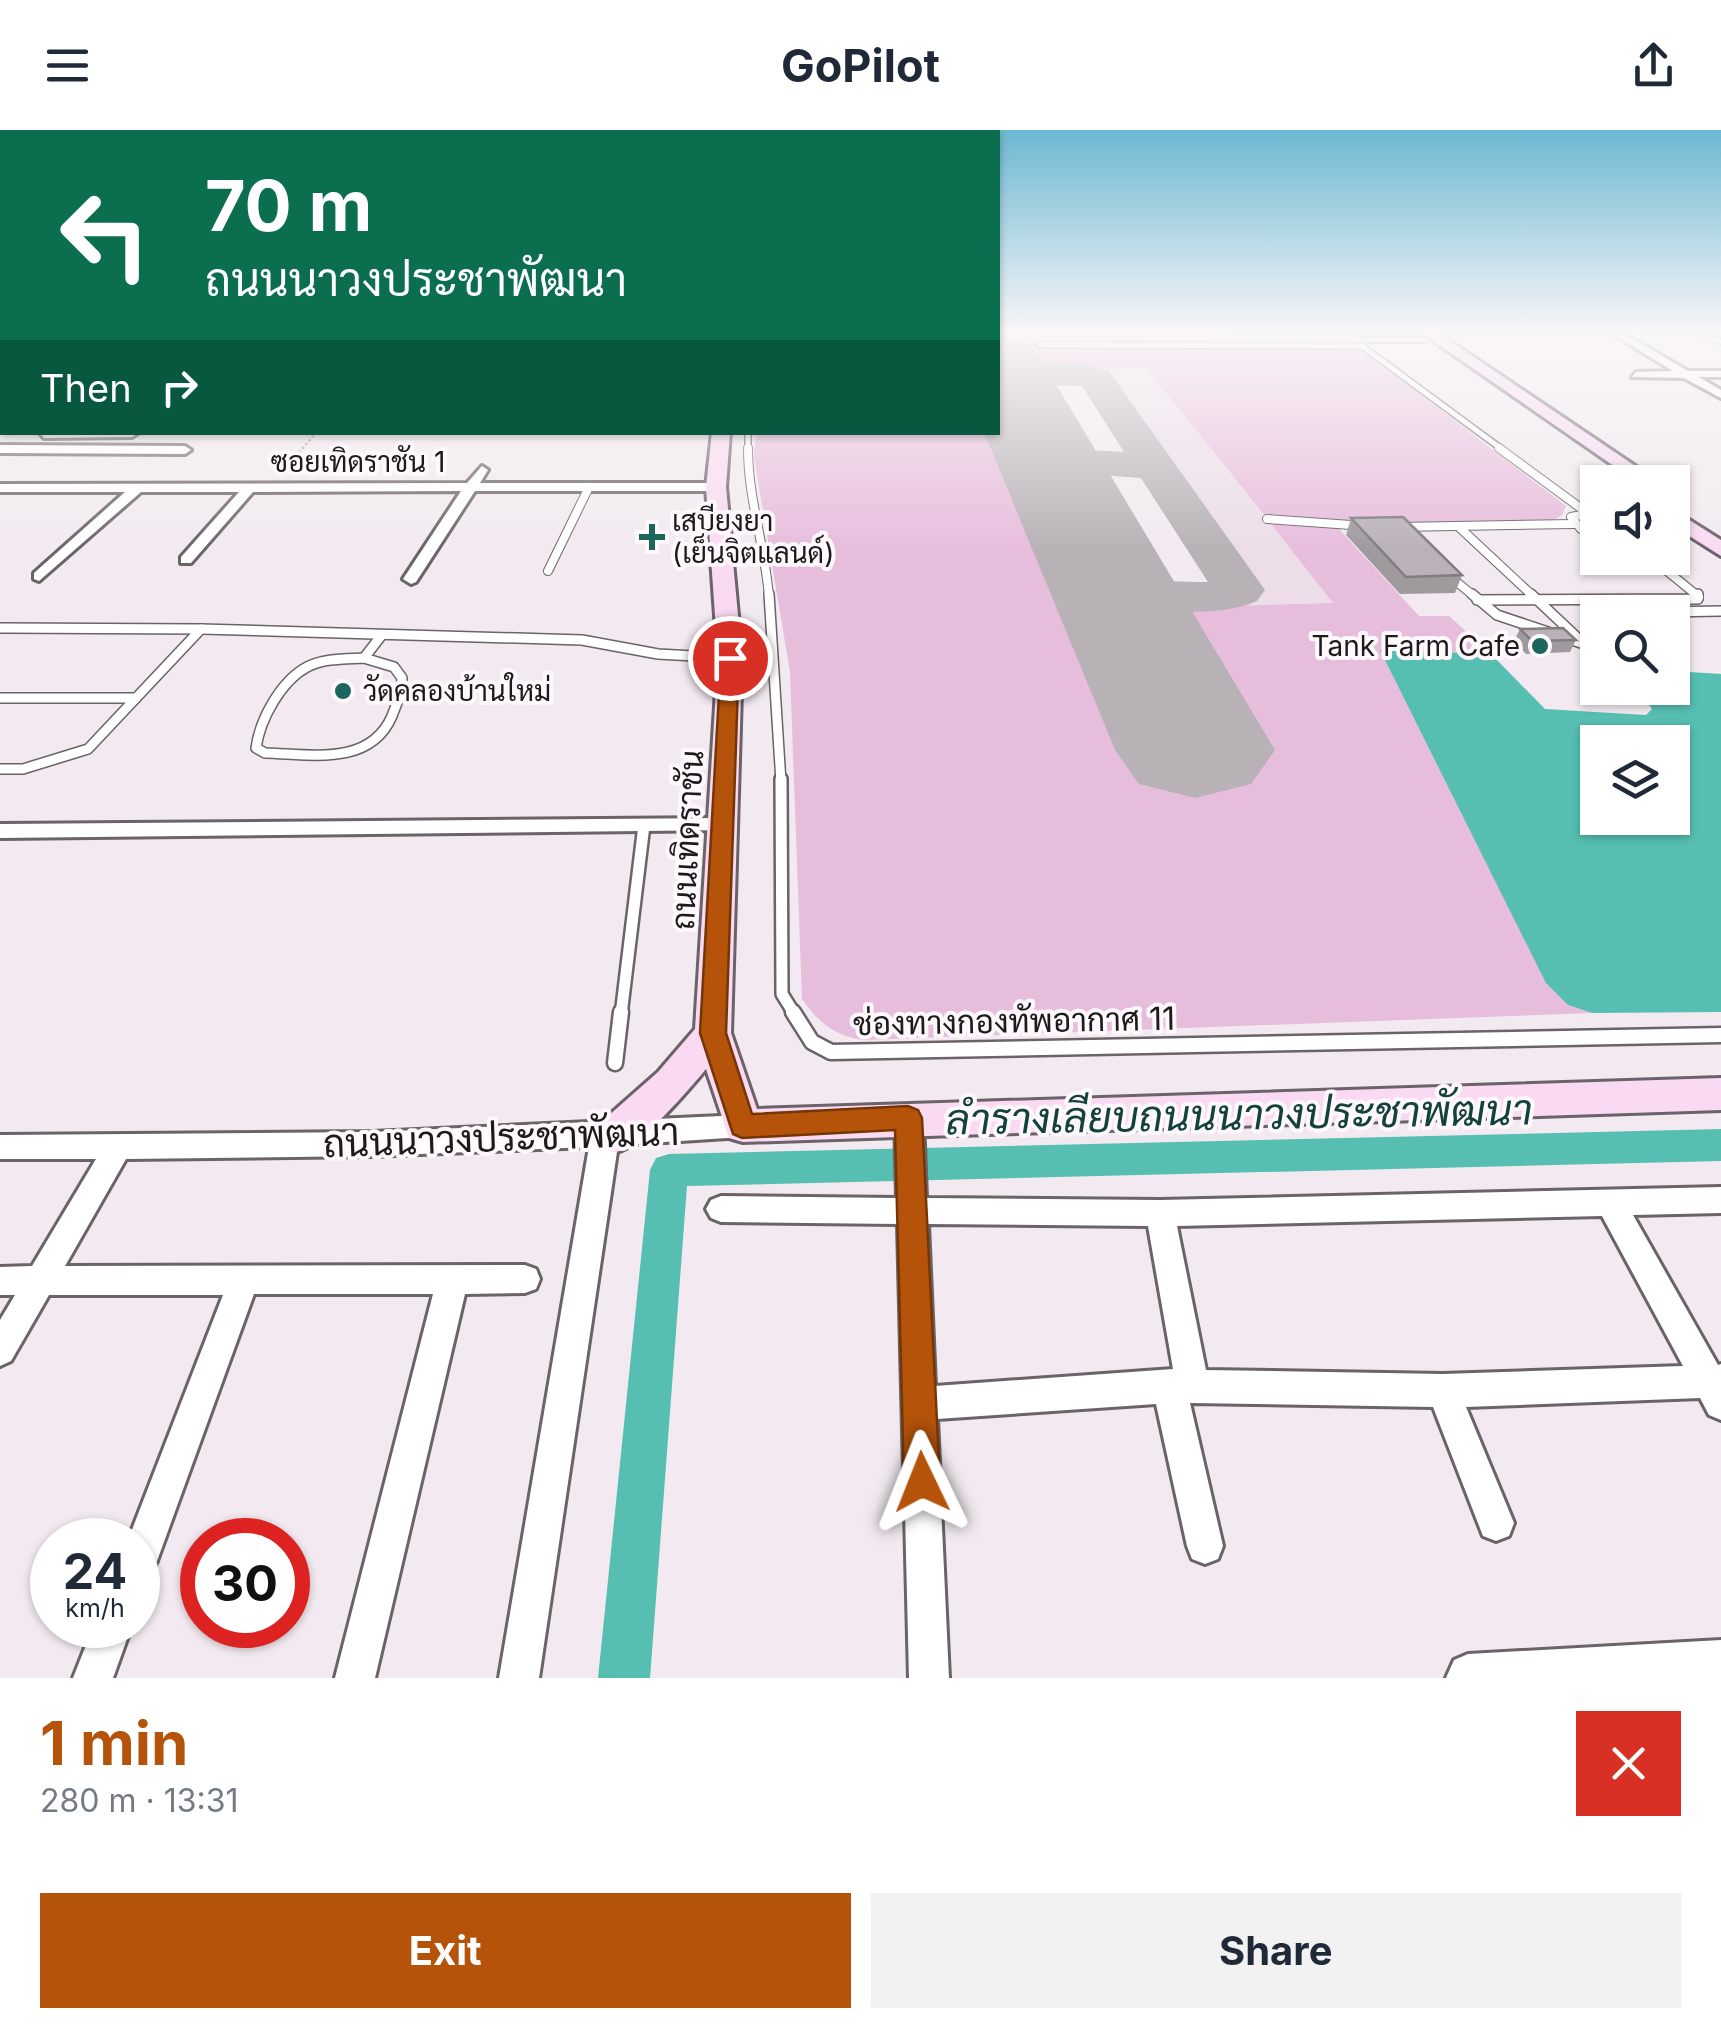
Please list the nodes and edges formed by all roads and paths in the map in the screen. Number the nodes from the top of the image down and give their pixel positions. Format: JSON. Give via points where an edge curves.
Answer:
{"nodes":[{"id":1,"x":1444,"y":405,"type":"edge"},
{"id":2,"x":1521,"y":405,"type":"edge"},
{"id":3,"x":1530,"y":405,"type":"edge"},
{"id":4,"x":314,"y":435,"type":"edge"},
{"id":5,"x":721,"y":435,"type":"edge"},
{"id":6,"x":748,"y":435,"type":"edge"},
{"id":7,"x":0,"y":449,"type":"edge"},
{"id":8,"x":185,"y":450,"type":"dead end"},
{"id":9,"x":1605,"y":465,"type":"edge"},
{"id":10,"x":1623,"y":465,"type":"edge"},
{"id":11,"x":482,"y":470,"type":"dead end"},
{"id":12,"x":716,"y":486,"type":"junction"},
{"id":13,"x":471,"y":487,"type":"junction"},
{"id":14,"x":589,"y":487,"type":"junction"},
{"id":15,"x":0,"y":488,"type":"edge"},
{"id":16,"x":136,"y":488,"type":"junction"},
{"id":17,"x":249,"y":488,"type":"junction"},
{"id":18,"x":266,"y":488,"type":"junction"},
{"id":19,"x":1580,"y":507,"type":"edge"},
{"id":20,"x":1690,"y":510,"type":"edge"},
{"id":21,"x":1580,"y":514,"type":"edge"},
{"id":22,"x":1267,"y":519,"type":"dead end"},
{"id":23,"x":1574,"y":524,"type":"junction"},
{"id":24,"x":1397,"y":527,"type":"junction"},
{"id":25,"x":1580,"y":527,"type":"edge"},
{"id":26,"x":1460,"y":528,"type":"junction"},
{"id":27,"x":1690,"y":529,"type":"edge"},
{"id":28,"x":1721,"y":530,"type":"edge"},
{"id":29,"x":1411,"y":541,"type":"edge"},
{"id":30,"x":1721,"y":550,"type":"edge"},
{"id":31,"x":186,"y":560,"type":"dead end"},
{"id":32,"x":1438,"y":566,"type":"edge"},
{"id":33,"x":548,"y":571,"type":"dead end"},
{"id":34,"x":1673,"y":575,"type":"edge"},
{"id":35,"x":40,"y":576,"type":"dead end"},
{"id":36,"x":410,"y":579,"type":"dead end"},
{"id":37,"x":1477,"y":600,"type":"junction"},
{"id":38,"x":1540,"y":602,"type":"junction"},
{"id":39,"x":1716,"y":611,"type":"edge"},
{"id":40,"x":1690,"y":612,"type":"edge"},
{"id":41,"x":1721,"y":620,"type":"edge"},
{"id":42,"x":0,"y":628,"type":"edge"},
{"id":43,"x":200,"y":629,"type":"junction"},
{"id":44,"x":381,"y":636,"type":"junction"},
{"id":45,"x":1580,"y":640,"type":"edge"},
{"id":46,"x":1580,"y":643,"type":"edge"},
{"id":47,"x":364,"y":658,"type":"junction"},
{"id":48,"x":730,"y":658,"type":"junction"},
{"id":49,"x":0,"y":698,"type":"edge"},
{"id":50,"x":136,"y":698,"type":"junction"},
{"id":51,"x":0,"y":769,"type":"edge"},
{"id":52,"x":644,"y":825,"type":"junction"},
{"id":53,"x":724,"y":825,"type":"junction"},
{"id":54,"x":0,"y":831,"type":"edge"},
{"id":55,"x":713,"y":1033,"type":"junction"},
{"id":56,"x":1721,"y":1035,"type":"edge"},
{"id":57,"x":616,"y":1062,"type":"dead end"},
{"id":58,"x":1721,"y":1094,"type":"edge"},
{"id":59,"x":742,"y":1126,"type":"junction"},
{"id":60,"x":909,"y":1131,"type":"junction"},
{"id":61,"x":609,"y":1136,"type":"junction"},
{"id":62,"x":0,"y":1147,"type":"edge"},
{"id":63,"x":118,"y":1148,"type":"junction"},
{"id":64,"x":911,"y":1197,"type":"junction"},
{"id":65,"x":1721,"y":1200,"type":"edge"},
{"id":66,"x":1610,"y":1202,"type":"junction"},
{"id":67,"x":721,"y":1209,"type":"dead end"},
{"id":68,"x":1160,"y":1212,"type":"junction"},
{"id":69,"x":454,"y":1278,"type":"junction"},
{"id":70,"x":525,"y":1279,"type":"dead end"},
{"id":71,"x":0,"y":1281,"type":"edge"},
{"id":72,"x":37,"y":1281,"type":"junction"},
{"id":73,"x":244,"y":1281,"type":"junction"},
{"id":74,"x":0,"y":1350,"type":"edge"},
{"id":75,"x":1181,"y":1386,"type":"junction"},
{"id":76,"x":1717,"y":1388,"type":"edge"},
{"id":77,"x":1443,"y":1391,"type":"junction"},
{"id":78,"x":919,"y":1404,"type":"junction"},
{"id":79,"x":154,"y":1518,"type":"edge"},
{"id":80,"x":1496,"y":1524,"type":"dead end"},
{"id":81,"x":1204,"y":1546,"type":"dead end"},
{"id":82,"x":104,"y":1648,"type":"edge"},
{"id":83,"x":1721,"y":1660,"type":"edge"},
{"id":84,"x":93,"y":1678,"type":"edge"},
{"id":85,"x":355,"y":1678,"type":"edge"},
{"id":86,"x":519,"y":1678,"type":"edge"},
{"id":87,"x":929,"y":1678,"type":"edge"},
{"id":88,"x":1466,"y":1678,"type":"edge"}],
"edges":[{"from":1,"to":19,"type":"lane"},
{"from":2,"to":9,"type":"street"},
{"from":3,"to":10,"type":"street"},
{"from":4,"to":18,"type":"path"},
{"from":5,"to":12,"type":"street","name":"ถนนเทิดราชัน"},
{"from":6,"to":56,"type":"lane","name":"ช่องทางกองทัพอากาศ 11","via":[[748,488],[766,563],[781,748],[782,994],[812,1042],[831,1052]]},
{"from":7,"to":8,"type":"street"},
{"from":11,"to":13,"type":"street"},
{"from":12,"to":14,"type":"street","name":"ซอยเทิดราชัน 1"},
{"from":12,"to":48,"type":"street","name":"ถนนเทิดราชัน"},
{"from":13,"to":14,"type":"street","name":"ซอยเทิดราชัน 1"},
{"from":13,"to":18,"type":"street","name":"ซอยเทิดราชัน 1"},
{"from":13,"to":36,"type":"street"},
{"from":14,"to":33,"type":"lane"},
{"from":15,"to":16,"type":"street","name":"ซอยเทิดราชัน 1"},
{"from":16,"to":17,"type":"street","name":"ซอยเทิดราชัน 1"},
{"from":16,"to":35,"type":"street"},
{"from":17,"to":18,"type":"street","name":"ซอยเทิดราชัน 1"},
{"from":17,"to":31,"type":"street"},
{"from":20,"to":28,"type":"street"},
{"from":21,"to":23,"type":"lane","via":[[1572,517]]},
{"from":22,"to":24,"type":"lane"},
{"from":23,"to":25,"type":"lane"},
{"from":23,"to":26,"type":"lane"},
{"from":24,"to":26,"type":"lane"},
{"from":24,"to":29,"type":"lane"},
{"from":26,"to":38,"type":"lane"},
{"from":27,"to":30,"type":"street"},
{"from":32,"to":37,"type":"lane"},
{"from":34,"to":38,"type":"lane","via":[[1698,600]]},
{"from":37,"to":38,"type":"lane"},
{"from":37,"to":46,"type":"lane","via":[[1496,615]]},
{"from":38,"to":45,"type":"lane"},
{"from":39,"to":40,"type":"lane"},
{"from":39,"to":41,"type":"lane"},
{"from":42,"to":43,"type":"lane"},
{"from":43,"to":44,"type":"lane"},
{"from":43,"to":50,"type":"lane"},
{"from":44,"to":47,"type":"lane"},
{"from":44,"to":48,"type":"lane","via":[[607,642],[658,654]]},
{"from":47,"to":47,"type":"lane","via":[[395,666],[402,675],[404,686],[384,736],[336,752],[256,748],[260,722],[299,674]]},
{"from":48,"to":53,"type":"street","name":"ถนนเทิดราชัน"},
{"from":49,"to":50,"type":"lane"},
{"from":50,"to":51,"type":"lane","via":[[88,749]]},
{"from":52,"to":53,"type":"street"},
{"from":52,"to":54,"type":"street"},
{"from":52,"to":57,"type":"lane"},
{"from":53,"to":55,"type":"street","name":"ถนนเทิดราชัน"},
{"from":55,"to":59,"type":"street","name":"ถนนเทิดราชัน"},
{"from":55,"to":61,"type":"street","via":[[672,1083]]},
{"from":58,"to":60,"type":"street","name":"ถนนนาวงประชาพัฒนา"},
{"from":59,"to":60,"type":"street","name":"ถนนนาวงประชาพัฒนา"},
{"from":59,"to":61,"type":"street","name":"ถนนนาวงประชาพัฒนา"},
{"from":60,"to":64,"type":"street"},
{"from":61,"to":63,"type":"street","name":"ถนนนาวงประชาพัฒนา"},
{"from":61,"to":86,"type":"street"},
{"from":62,"to":63,"type":"street","name":"ถนนนาวงประชาพัฒนา"},
{"from":63,"to":72,"type":"street"},
{"from":64,"to":67,"type":"street"},
{"from":64,"to":68,"type":"street"},
{"from":64,"to":78,"type":"street"},
{"from":65,"to":66,"type":"street"},
{"from":66,"to":68,"type":"street"},
{"from":66,"to":76,"type":"street"},
{"from":68,"to":75,"type":"street"},
{"from":69,"to":70,"type":"street"},
{"from":69,"to":73,"type":"street"},
{"from":69,"to":85,"type":"street"},
{"from":71,"to":72,"type":"street"},
{"from":72,"to":73,"type":"street"},
{"from":72,"to":74,"type":"street"},
{"from":73,"to":79,"type":"street"},
{"from":75,"to":77,"type":"street"},
{"from":75,"to":78,"type":"street"},
{"from":75,"to":81,"type":"street"},
{"from":76,"to":77,"type":"street"},
{"from":77,"to":80,"type":"street"},
{"from":78,"to":87,"type":"street"},
{"from":82,"to":84,"type":"street"},
{"from":83,"to":88,"type":"street"}]}
